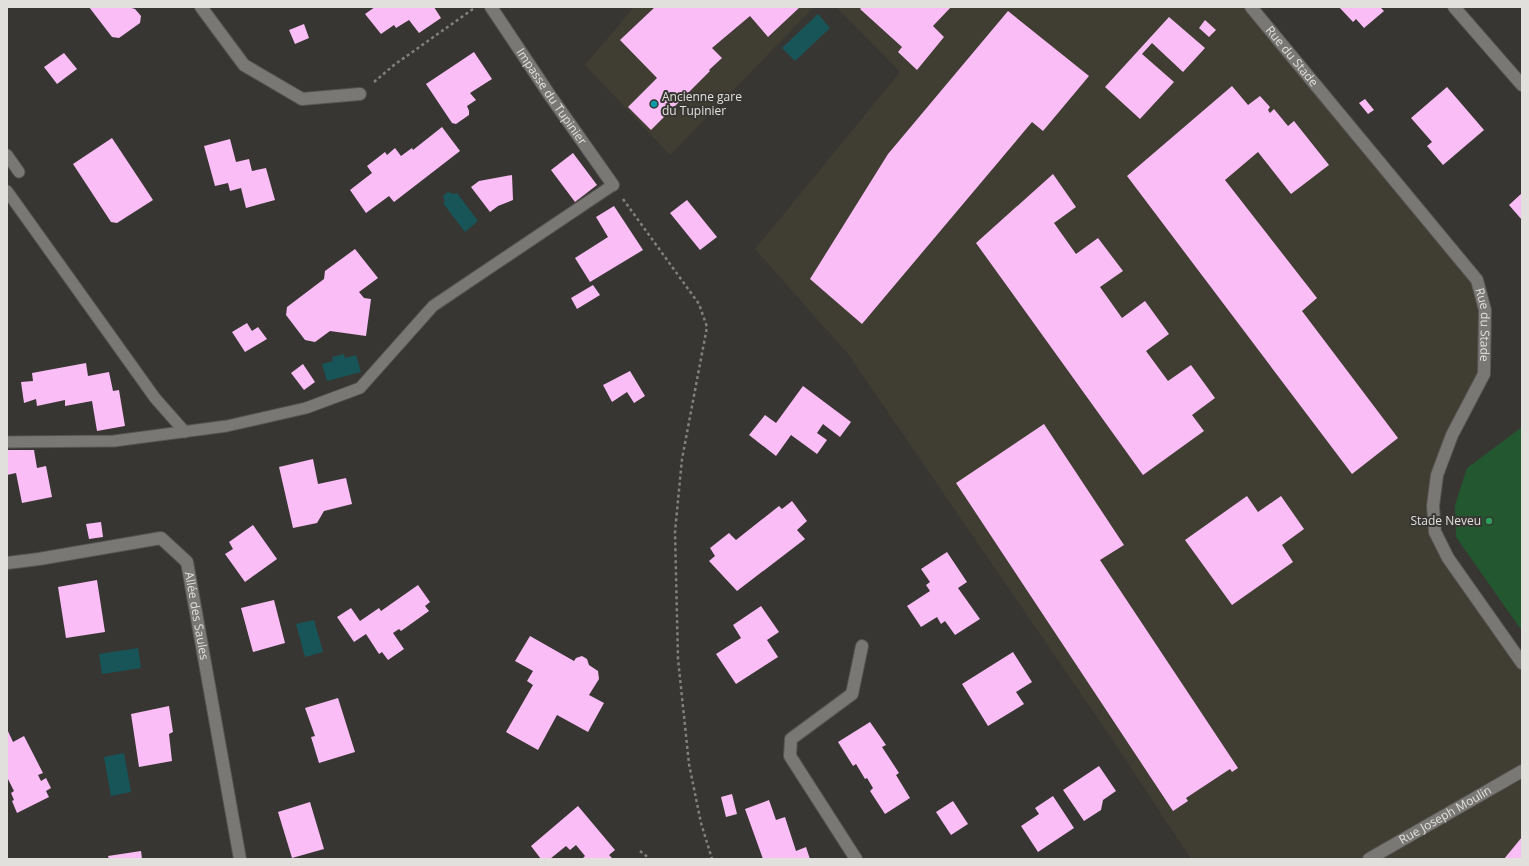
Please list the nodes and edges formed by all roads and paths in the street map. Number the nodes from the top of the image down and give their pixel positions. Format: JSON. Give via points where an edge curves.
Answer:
{"nodes":[{"id":1,"x":201,"y":7,"type":"edge"},
{"id":2,"x":475,"y":7,"type":"edge"},
{"id":3,"x":491,"y":7,"type":"edge"},
{"id":4,"x":1251,"y":7,"type":"edge"},
{"id":5,"x":1454,"y":7,"type":"edge"},
{"id":6,"x":1522,"y":85,"type":"edge"},
{"id":7,"x":360,"y":94,"type":"joint"},
{"id":8,"x":7,"y":155,"type":"edge"},
{"id":9,"x":19,"y":172,"type":"dead end"},
{"id":10,"x":613,"y":185,"type":"junction"},
{"id":11,"x":7,"y":191,"type":"edge"},
{"id":12,"x":185,"y":432,"type":"junction"},
{"id":13,"x":7,"y":442,"type":"edge"},
{"id":14,"x":7,"y":563,"type":"edge"},
{"id":15,"x":862,"y":646,"type":"dead end"},
{"id":16,"x":1522,"y":663,"type":"edge"},
{"id":17,"x":1522,"y":771,"type":"edge"},
{"id":18,"x":640,"y":851,"type":"dead end"},
{"id":19,"x":240,"y":859,"type":"edge"},
{"id":20,"x":650,"y":859,"type":"edge"},
{"id":21,"x":712,"y":859,"type":"edge"},
{"id":22,"x":856,"y":859,"type":"edge"},
{"id":23,"x":1369,"y":859,"type":"edge"}],
"edges":[{"from":1,"to":7,"type":"street","via":[[244,65],[302,99]]},
{"from":2,"to":7,"type":"path","via":[[394,65]]},
{"from":3,"to":10,"type":"street","name":"Impasse du Tupinier"},
{"from":4,"to":16,"type":"street","name":"Rue du Stade","via":[[1477,280],[1485,310],[1484,374],[1452,435],[1437,475],[1433,506],[1435,532],[1448,558]]},
{"from":5,"to":6,"type":"street"},
{"from":8,"to":9,"type":"lane"},
{"from":10,"to":12,"type":"lane","via":[[434,306],[360,388],[306,408],[227,426]]},
{"from":10,"to":21,"type":"path","via":[[698,304],[707,327],[682,459],[675,532],[678,659],[689,764],[701,823]]},
{"from":11,"to":12,"type":"lane","via":[[155,398]]},
{"from":12,"to":13,"type":"lane","via":[[114,441]]},
{"from":14,"to":19,"type":"street","name":"Allée des Saules","via":[[161,538],[187,562]]},
{"from":15,"to":22,"type":"street","via":[[852,694],[791,739],[790,756]]},
{"from":17,"to":23,"type":"street","name":"Rue Joseph Moulin"},
{"from":18,"to":20,"type":"path"}]}
